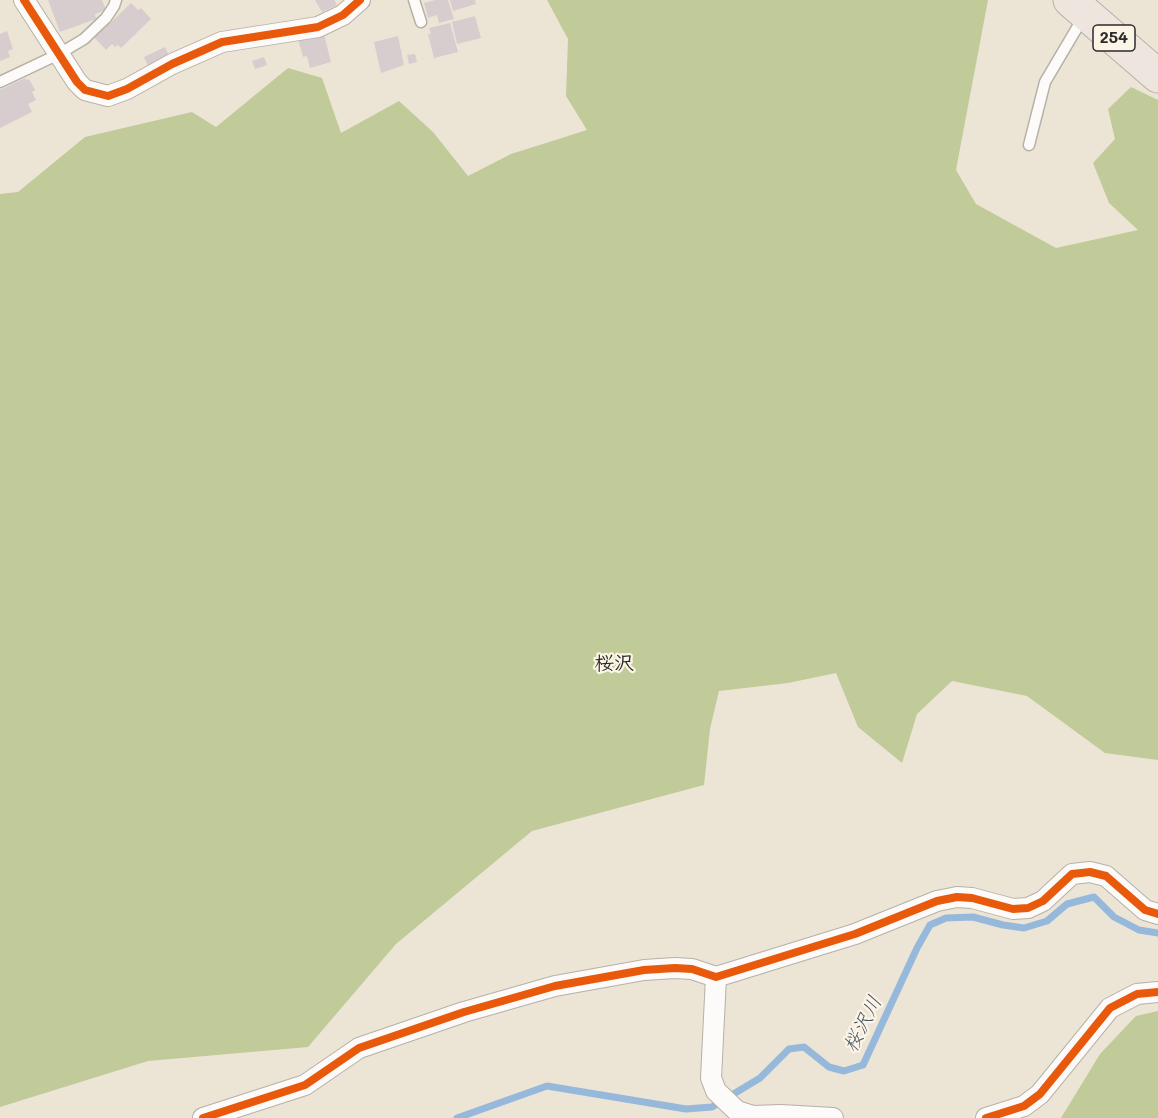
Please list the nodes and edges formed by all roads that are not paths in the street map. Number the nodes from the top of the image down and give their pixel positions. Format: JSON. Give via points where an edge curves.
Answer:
{"nodes":[{"id":1,"x":24,"y":0,"type":"edge"},
{"id":2,"x":116,"y":0,"type":"edge"},
{"id":3,"x":360,"y":0,"type":"edge"},
{"id":4,"x":414,"y":0,"type":"edge"},
{"id":5,"x":1078,"y":7,"type":"edge"},
{"id":6,"x":421,"y":22,"type":"dead end"},
{"id":7,"x":58,"y":54,"type":"junction"},
{"id":8,"x":1158,"y":76,"type":"edge"},
{"id":9,"x":0,"y":82,"type":"edge"},
{"id":10,"x":1029,"y":145,"type":"dead end"},
{"id":11,"x":1158,"y":914,"type":"edge"},
{"id":12,"x":716,"y":976,"type":"junction"},
{"id":13,"x":1158,"y":992,"type":"edge"},
{"id":14,"x":203,"y":1118,"type":"edge"},
{"id":15,"x":833,"y":1118,"type":"edge"},
{"id":16,"x":986,"y":1118,"type":"edge"}],
"edges":[{"from":1,"to":7,"type":"street"},
{"from":2,"to":7,"type":"lane","via":[[106,18],[84,39]]},
{"from":3,"to":7,"type":"street","via":[[343,15],[318,27],[222,42],[108,96],[85,90]]},
{"from":4,"to":6,"type":"lane"},
{"from":5,"to":8,"type":"highway","number":"254"},
{"from":5,"to":10,"type":"lane","via":[[1045,82]]},
{"from":7,"to":9,"type":"lane"},
{"from":11,"to":12,"type":"street","via":[[1145,910],[1106,876],[1090,872],[1072,874],[1043,901],[1028,908],[1013,909],[957,897],[937,901],[855,934]]},
{"from":12,"to":14,"type":"street","via":[[692,969],[644,970],[555,986],[464,1011],[359,1048],[305,1085]]},
{"from":12,"to":15,"type":"street","via":[[711,1078],[716,1091],[737,1111],[753,1116]]},
{"from":13,"to":16,"type":"street","via":[[1137,994],[1110,1008],[1040,1094],[1024,1106]]}]}
